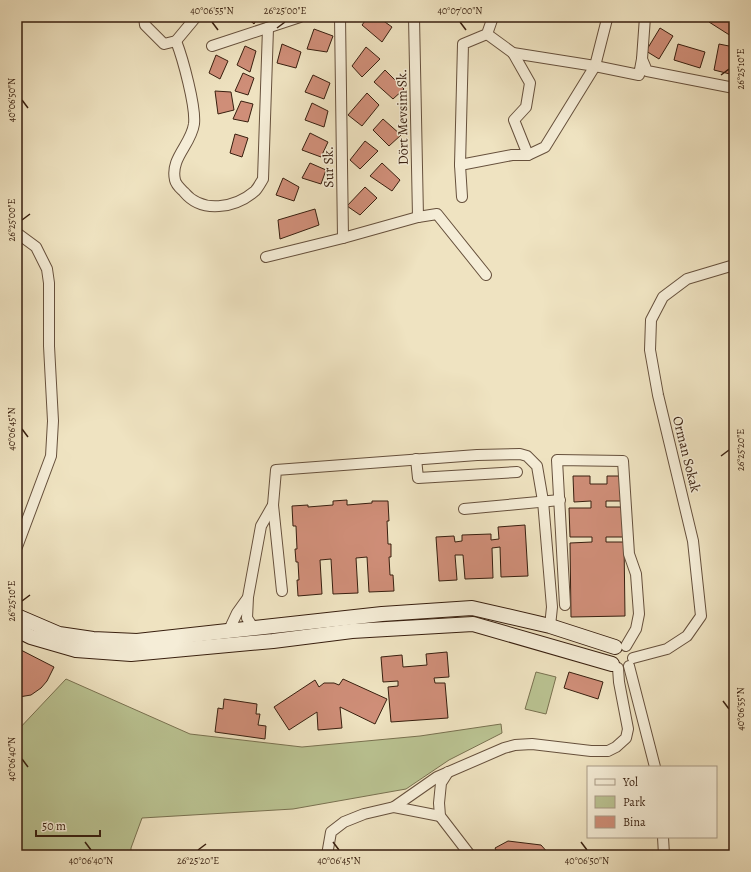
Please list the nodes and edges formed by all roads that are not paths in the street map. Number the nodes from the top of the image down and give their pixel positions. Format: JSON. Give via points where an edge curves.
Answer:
{"nodes":[{"id":1,"x":144,"y":17,"type":"edge"},
{"id":2,"x":196,"y":17,"type":"edge"},
{"id":3,"x":300,"y":17,"type":"edge"},
{"id":4,"x":340,"y":17,"type":"edge"},
{"id":5,"x":414,"y":17,"type":"edge"},
{"id":6,"x":493,"y":17,"type":"edge"},
{"id":7,"x":607,"y":17,"type":"edge"},
{"id":8,"x":645,"y":17,"type":"edge"},
{"id":9,"x":268,"y":28,"type":"junction"},
{"id":10,"x":487,"y":34,"type":"junction"},
{"id":11,"x":176,"y":41,"type":"junction"},
{"id":12,"x":212,"y":46,"type":"dead end"},
{"id":13,"x":513,"y":53,"type":"junction"},
{"id":14,"x":642,"y":59,"type":"junction"},
{"id":15,"x":595,"y":66,"type":"junction"},
{"id":16,"x":734,"y":88,"type":"edge"},
{"id":17,"x":528,"y":155,"type":"junction"},
{"id":18,"x":460,"y":165,"type":"junction"},
{"id":19,"x":462,"y":197,"type":"dead end"},
{"id":20,"x":418,"y":217,"type":"junction"},
{"id":21,"x":17,"y":233,"type":"edge"},
{"id":22,"x":17,"y":236,"type":"edge"},
{"id":23,"x":343,"y":238,"type":"junction"},
{"id":24,"x":266,"y":256,"type":"dead end"},
{"id":25,"x":734,"y":265,"type":"edge"},
{"id":26,"x":486,"y":275,"type":"dead end"},
{"id":27,"x":416,"y":459,"type":"junction"},
{"id":28,"x":517,"y":472,"type":"dead end"},
{"id":29,"x":560,"y":500,"type":"junction"},
{"id":30,"x":543,"y":501,"type":"junction"},
{"id":31,"x":273,"y":505,"type":"junction"},
{"id":32,"x":464,"y":509,"type":"dead end"},
{"id":33,"x":17,"y":538,"type":"edge"},
{"id":34,"x":17,"y":547,"type":"edge"},
{"id":35,"x":282,"y":591,"type":"dead end"},
{"id":36,"x":248,"y":597,"type":"junction"},
{"id":37,"x":565,"y":605,"type":"dead end"},
{"id":38,"x":17,"y":616,"type":"edge"},
{"id":39,"x":550,"y":626,"type":"junction"},
{"id":40,"x":17,"y":630,"type":"edge"},
{"id":41,"x":256,"y":635,"type":"junction"},
{"id":42,"x":229,"y":637,"type":"junction"},
{"id":43,"x":621,"y":647,"type":"junction"},
{"id":44,"x":631,"y":662,"type":"junction"},
{"id":45,"x":615,"y":666,"type":"junction"},
{"id":46,"x":655,"y":766,"type":"edge"},
{"id":47,"x":449,"y":771,"type":"junction"},
{"id":48,"x":394,"y":807,"type":"junction"},
{"id":49,"x":440,"y":816,"type":"junction"},
{"id":50,"x":663,"y":838,"type":"edge"},
{"id":51,"x":327,"y":855,"type":"edge"},
{"id":52,"x":470,"y":855,"type":"edge"},
{"id":53,"x":664,"y":855,"type":"edge"}],
"edges":[{"from":1,"to":11,"type":"street","via":[[144,24],[164,44]]},
{"from":2,"to":11,"type":"street"},
{"from":3,"to":9,"type":"street"},
{"from":4,"to":23,"type":"street","name":"Sur Sk."},
{"from":5,"to":20,"type":"street","name":"Dört Mevsim Sk."},
{"from":6,"to":10,"type":"street"},
{"from":7,"to":15,"type":"street"},
{"from":8,"to":14,"type":"street"},
{"from":9,"to":11,"type":"street","via":[[263,179],[256,191],[226,206],[196,204],[175,182],[174,166],[194,124],[193,108]]},
{"from":9,"to":12,"type":"street"},
{"from":10,"to":13,"type":"street"},
{"from":10,"to":18,"type":"street","via":[[463,44]]},
{"from":13,"to":15,"type":"street"},
{"from":13,"to":17,"type":"street","via":[[530,83],[526,107],[514,120]]},
{"from":14,"to":15,"type":"street","via":[[639,75]]},
{"from":14,"to":16,"type":"street","via":[[647,72]]},
{"from":15,"to":17,"type":"street","via":[[545,147]]},
{"from":17,"to":18,"type":"street","via":[[512,155]]},
{"from":18,"to":19,"type":"street"},
{"from":20,"to":23,"type":"street"},
{"from":20,"to":26,"type":"street","via":[[438,214]]},
{"from":21,"to":34,"type":"street","via":[[36,247],[47,268],[48,346],[53,421],[51,456]]},
{"from":22,"to":33,"type":"street","via":[[33,248],[44,269],[47,283],[46,346],[50,421],[48,455]]},
{"from":23,"to":24,"type":"street"},
{"from":25,"to":44,"type":"street","name":"Orman Sokak","via":[[687,279],[663,298],[651,320],[650,350],[658,395],[693,541],[701,616],[687,636],[667,649]]},
{"from":27,"to":28,"type":"street","via":[[418,478]]},
{"from":27,"to":30,"type":"street","via":[[477,455],[527,456],[537,466]]},
{"from":27,"to":31,"type":"street","via":[[276,470]]},
{"from":29,"to":30,"type":"street"},
{"from":29,"to":37,"type":"street"},
{"from":29,"to":43,"type":"street","via":[[557,460],[623,461],[629,554],[636,574],[639,614],[636,629]]},
{"from":30,"to":32,"type":"street"},
{"from":30,"to":39,"type":"street","via":[[552,607]]},
{"from":31,"to":35,"type":"street"},
{"from":31,"to":36,"type":"street","via":[[261,526]]},
{"from":36,"to":41,"type":"street","via":[[247,618]]},
{"from":36,"to":42,"type":"street","via":[[237,613]]},
{"from":38,"to":42,"type":"street","via":[[59,634],[93,639],[137,641]]},
{"from":39,"to":41,"type":"street","via":[[472,608],[382,614],[270,626]]},
{"from":39,"to":43,"type":"street"},
{"from":40,"to":42,"type":"street","via":[[31,637],[76,650],[131,654]]},
{"from":41,"to":42,"type":"street"},
{"from":41,"to":45,"type":"street","via":[[473,624]]},
{"from":43,"to":44,"type":"street","via":[[632,652]]},
{"from":43,"to":45,"type":"street","via":[[612,650],[610,657]]},
{"from":44,"to":45,"type":"street","via":[[626,668]]},
{"from":44,"to":46,"type":"street"},
{"from":45,"to":47,"type":"street","via":[[628,730],[626,738],[616,748],[602,751],[532,744],[515,745]]},
{"from":47,"to":48,"type":"street"},
{"from":47,"to":49,"type":"street","via":[[441,783]]},
{"from":48,"to":49,"type":"street"},
{"from":48,"to":51,"type":"street","via":[[344,822],[331,832]]},
{"from":49,"to":52,"type":"street"},
{"from":50,"to":53,"type":"street"}]}
